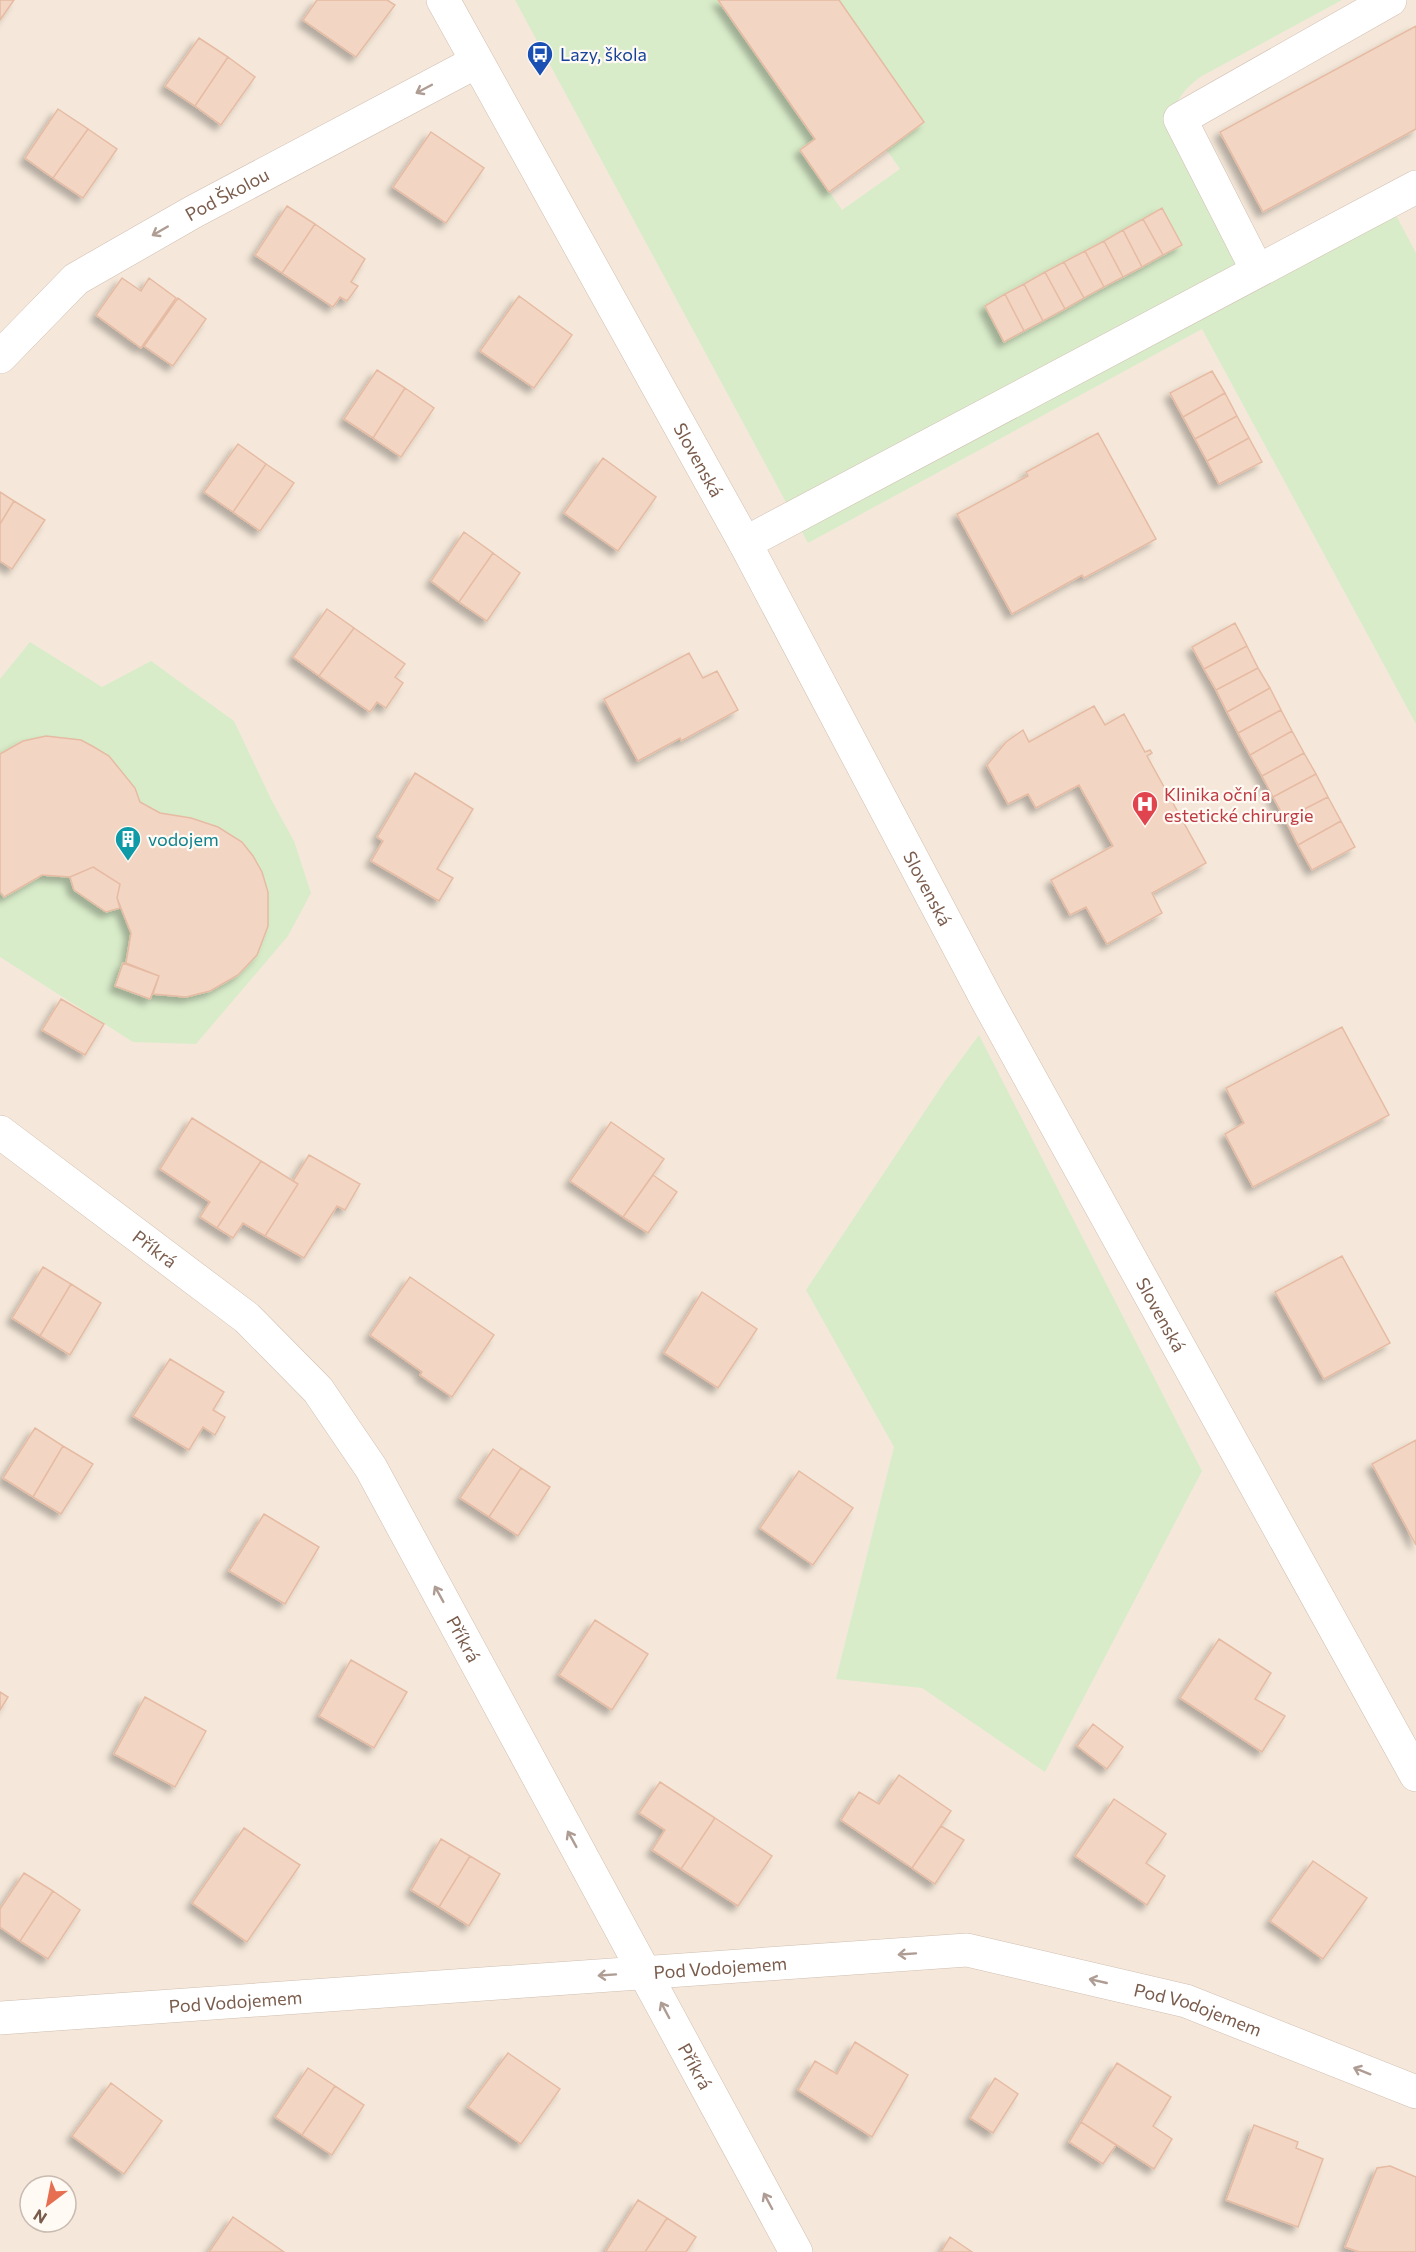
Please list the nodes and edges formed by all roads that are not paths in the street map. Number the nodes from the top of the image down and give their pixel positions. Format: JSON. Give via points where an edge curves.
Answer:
{"nodes":[{"id":1,"x":443,"y":0,"type":"edge"},
{"id":2,"x":1390,"y":0,"type":"edge"},
{"id":3,"x":476,"y":62,"type":"junction"},
{"id":4,"x":1416,"y":187,"type":"edge"},
{"id":5,"x":1257,"y":270,"type":"junction"},
{"id":6,"x":0,"y":357,"type":"edge"},
{"id":7,"x":745,"y":543,"type":"junction"},
{"id":8,"x":0,"y":1132,"type":"edge"},
{"id":9,"x":1416,"y":1775,"type":"edge"},
{"id":10,"x":645,"y":1972,"type":"junction"},
{"id":11,"x":0,"y":2018,"type":"edge"},
{"id":12,"x":1416,"y":2092,"type":"edge"},
{"id":13,"x":796,"y":2252,"type":"edge"}],
"edges":[{"from":1,"to":3,"type":"street","name":"Slovenská"},
{"from":2,"to":5,"type":"street","via":[[1180,119]]},
{"from":3,"to":6,"type":"street","name":"Pod Školou","one_way":true,"via":[[193,212],[76,279]]},
{"from":3,"to":7,"type":"street","name":"Slovenská"},
{"from":4,"to":5,"type":"street"},
{"from":5,"to":7,"type":"street"},
{"from":7,"to":9,"type":"street","name":"Slovenská","via":[[992,1007]]},
{"from":10,"to":8,"type":"street","name":"Příkrá","one_way":true,"via":[[371,1467],[318,1390],[247,1318]]},
{"from":10,"to":11,"type":"street","name":"Pod Vodojemem","one_way":true},
{"from":12,"to":10,"type":"street","name":"Pod Vodojemem","one_way":true,"via":[[1186,2001],[967,1950]]},
{"from":13,"to":10,"type":"street","name":"Příkrá","one_way":true}]}
